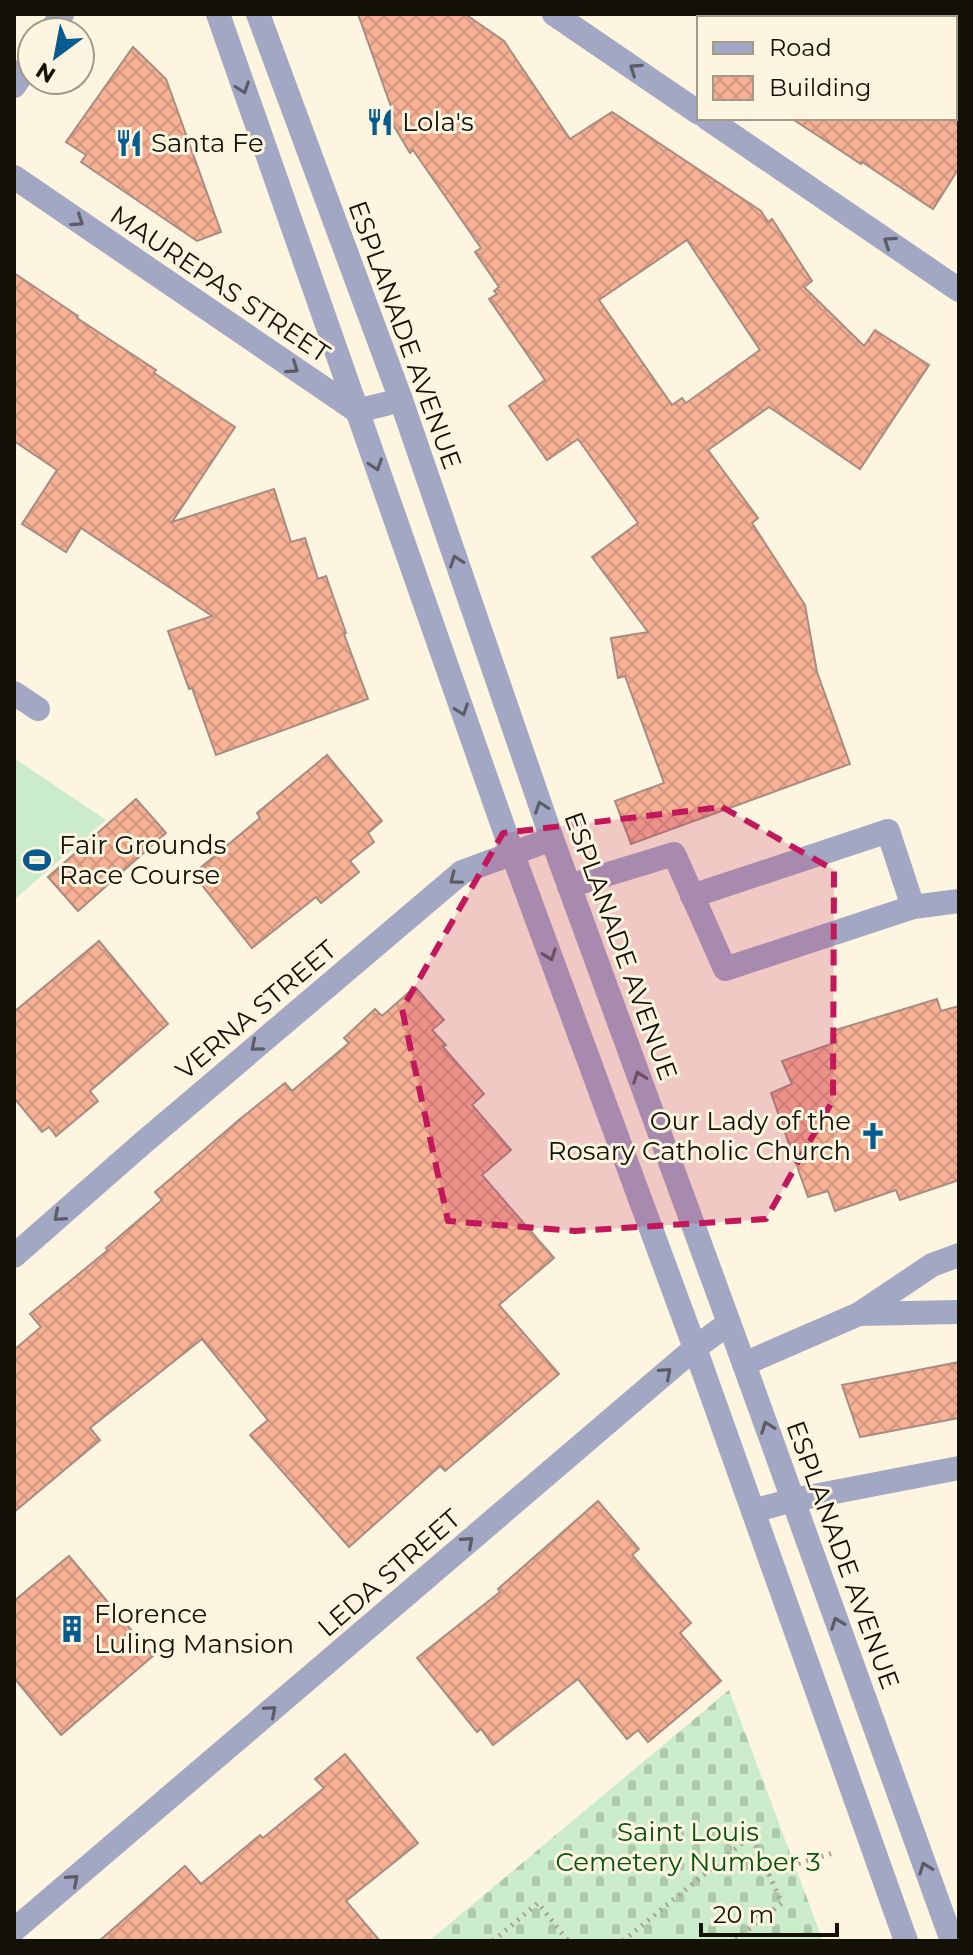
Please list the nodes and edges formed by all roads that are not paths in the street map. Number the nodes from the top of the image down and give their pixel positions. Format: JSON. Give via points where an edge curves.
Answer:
{"nodes":[{"id":1,"x":218,"y":14,"type":"edge"},
{"id":2,"x":258,"y":14,"type":"edge"},
{"id":3,"x":554,"y":14,"type":"edge"},
{"id":4,"x":697,"y":112,"type":"edge"},
{"id":5,"x":710,"y":120,"type":"edge"},
{"id":6,"x":14,"y":177,"type":"edge"},
{"id":7,"x":957,"y":284,"type":"edge"},
{"id":8,"x":401,"y":400,"type":"junction"},
{"id":9,"x":357,"y":411,"type":"junction"},
{"id":10,"x":14,"y":693,"type":"edge"},
{"id":11,"x":38,"y":709,"type":"dead end"},
{"id":12,"x":552,"y":839,"type":"junction"},
{"id":13,"x":512,"y":852,"type":"junction"},
{"id":14,"x":569,"y":886,"type":"junction"},
{"id":15,"x":692,"y":896,"type":"junction"},
{"id":16,"x":959,"y":901,"type":"edge"},
{"id":17,"x":913,"y":907,"type":"junction"},
{"id":18,"x":959,"y":1255,"type":"edge"},
{"id":19,"x":14,"y":1256,"type":"edge"},
{"id":20,"x":959,"y":1312,"type":"edge"},
{"id":21,"x":859,"y":1314,"type":"junction"},
{"id":22,"x":729,"y":1323,"type":"junction"},
{"id":23,"x":695,"y":1348,"type":"junction"},
{"id":24,"x":744,"y":1364,"type":"junction"},
{"id":25,"x":959,"y":1468,"type":"edge"},
{"id":26,"x":793,"y":1500,"type":"junction"},
{"id":27,"x":753,"y":1511,"type":"junction"},
{"id":28,"x":14,"y":1930,"type":"edge"},
{"id":29,"x":906,"y":1941,"type":"edge"},
{"id":30,"x":952,"y":1941,"type":"edge"}],
"edges":[{"from":1,"to":9,"type":"street","one_way":true},
{"from":2,"to":8,"type":"street","name":"ESPLANADE AVENUE"},
{"from":4,"to":3,"type":"street","one_way":true},
{"from":7,"to":5,"type":"street","one_way":true},
{"from":6,"to":9,"type":"street","name":"MAUREPAS STREET","one_way":true},
{"from":8,"to":9,"type":"street"},
{"from":12,"to":8,"type":"street","name":"ESPLANADE AVENUE","one_way":true},
{"from":9,"to":13,"type":"street","one_way":true},
{"from":10,"to":11,"type":"street"},
{"from":12,"to":13,"type":"street","name":"VERNA STREET"},
{"from":12,"to":14,"type":"street","name":"ESPLANADE AVENUE"},
{"from":13,"to":19,"type":"street","name":"VERNA STREET","one_way":true,"via":[[462,872]]},
{"from":13,"to":23,"type":"street","one_way":true},
{"from":14,"to":15,"type":"street","via":[[674,854]]},
{"from":22,"to":14,"type":"street","name":"ESPLANADE AVENUE","one_way":true},
{"from":15,"to":17,"type":"street","via":[[725,969]]},
{"from":15,"to":17,"type":"street","via":[[888,831]]},
{"from":16,"to":17,"type":"street"},
{"from":18,"to":21,"type":"street","via":[[932,1265]]},
{"from":20,"to":21,"type":"street"},
{"from":21,"to":24,"type":"street"},
{"from":22,"to":23,"type":"street","name":"LEDA STREET"},
{"from":22,"to":24,"type":"street","name":"ESPLANADE AVENUE"},
{"from":23,"to":27,"type":"street"},
{"from":28,"to":23,"type":"street","name":"LEDA STREET","one_way":true},
{"from":26,"to":24,"type":"street","name":"ESPLANADE AVENUE","one_way":true},
{"from":25,"to":26,"type":"street"},
{"from":26,"to":27,"type":"street"},
{"from":30,"to":26,"type":"street","name":"ESPLANADE AVENUE","one_way":true},
{"from":27,"to":29,"type":"street"}]}
